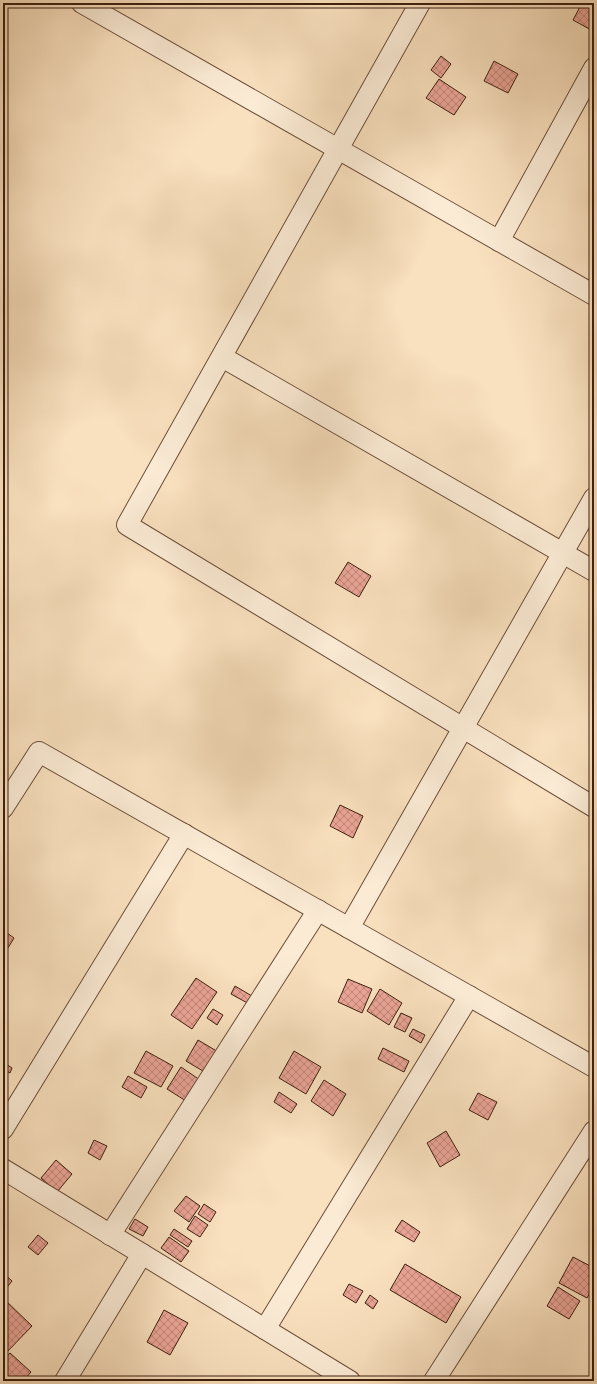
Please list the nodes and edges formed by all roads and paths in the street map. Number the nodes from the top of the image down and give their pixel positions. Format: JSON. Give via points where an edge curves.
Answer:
{"nodes":[{"id":1,"x":82,"y":3,"type":"edge"},
{"id":2,"x":420,"y":3,"type":"edge"},
{"id":3,"x":594,"y":68,"type":"edge"},
{"id":4,"x":338,"y":149,"type":"junction"},
{"id":5,"x":499,"y":241,"type":"junction"},
{"id":6,"x":594,"y":295,"type":"edge"},
{"id":7,"x":222,"y":357,"type":"junction"},
{"id":8,"x":594,"y":498,"type":"edge"},
{"id":9,"x":563,"y":553,"type":"junction"},
{"id":10,"x":594,"y":571,"type":"edge"},
{"id":11,"x":463,"y":728,"type":"junction"},
{"id":12,"x":594,"y":807,"type":"edge"},
{"id":13,"x":3,"y":808,"type":"edge"},
{"id":14,"x":184,"y":834,"type":"junction"},
{"id":15,"x":318,"y":910,"type":"junction"},
{"id":16,"x":349,"y":928,"type":"junction"},
{"id":17,"x":469,"y":996,"type":"junction"},
{"id":18,"x":594,"y":1067,"type":"edge"},
{"id":19,"x":3,"y":1129,"type":"edge"},
{"id":20,"x":594,"y":1131,"type":"edge"},
{"id":21,"x":3,"y":1169,"type":"edge"},
{"id":22,"x":110,"y":1235,"type":"junction"},
{"id":23,"x":142,"y":1254,"type":"junction"},
{"id":24,"x":265,"y":1329,"type":"junction"},
{"id":25,"x":65,"y":1381,"type":"edge"},
{"id":26,"x":350,"y":1381,"type":"edge"},
{"id":27,"x":434,"y":1381,"type":"edge"}],
"edges":[{"from":1,"to":4,"type":"street"},
{"from":2,"to":4,"type":"street"},
{"from":3,"to":5,"type":"street"},
{"from":4,"to":5,"type":"street"},
{"from":4,"to":7,"type":"street"},
{"from":5,"to":6,"type":"street"},
{"from":7,"to":9,"type":"street"},
{"from":7,"to":11,"type":"street","via":[[128,525]]},
{"from":8,"to":9,"type":"street"},
{"from":9,"to":10,"type":"street"},
{"from":9,"to":11,"type":"street"},
{"from":11,"to":12,"type":"street"},
{"from":11,"to":16,"type":"street"},
{"from":13,"to":14,"type":"street","via":[[39,752]]},
{"from":14,"to":15,"type":"street"},
{"from":14,"to":19,"type":"street"},
{"from":15,"to":16,"type":"street"},
{"from":15,"to":22,"type":"street"},
{"from":16,"to":17,"type":"street"},
{"from":17,"to":18,"type":"street"},
{"from":17,"to":24,"type":"street"},
{"from":20,"to":27,"type":"street"},
{"from":21,"to":22,"type":"street"},
{"from":22,"to":23,"type":"street"},
{"from":23,"to":24,"type":"street"},
{"from":23,"to":25,"type":"street"},
{"from":24,"to":26,"type":"street"}]}
